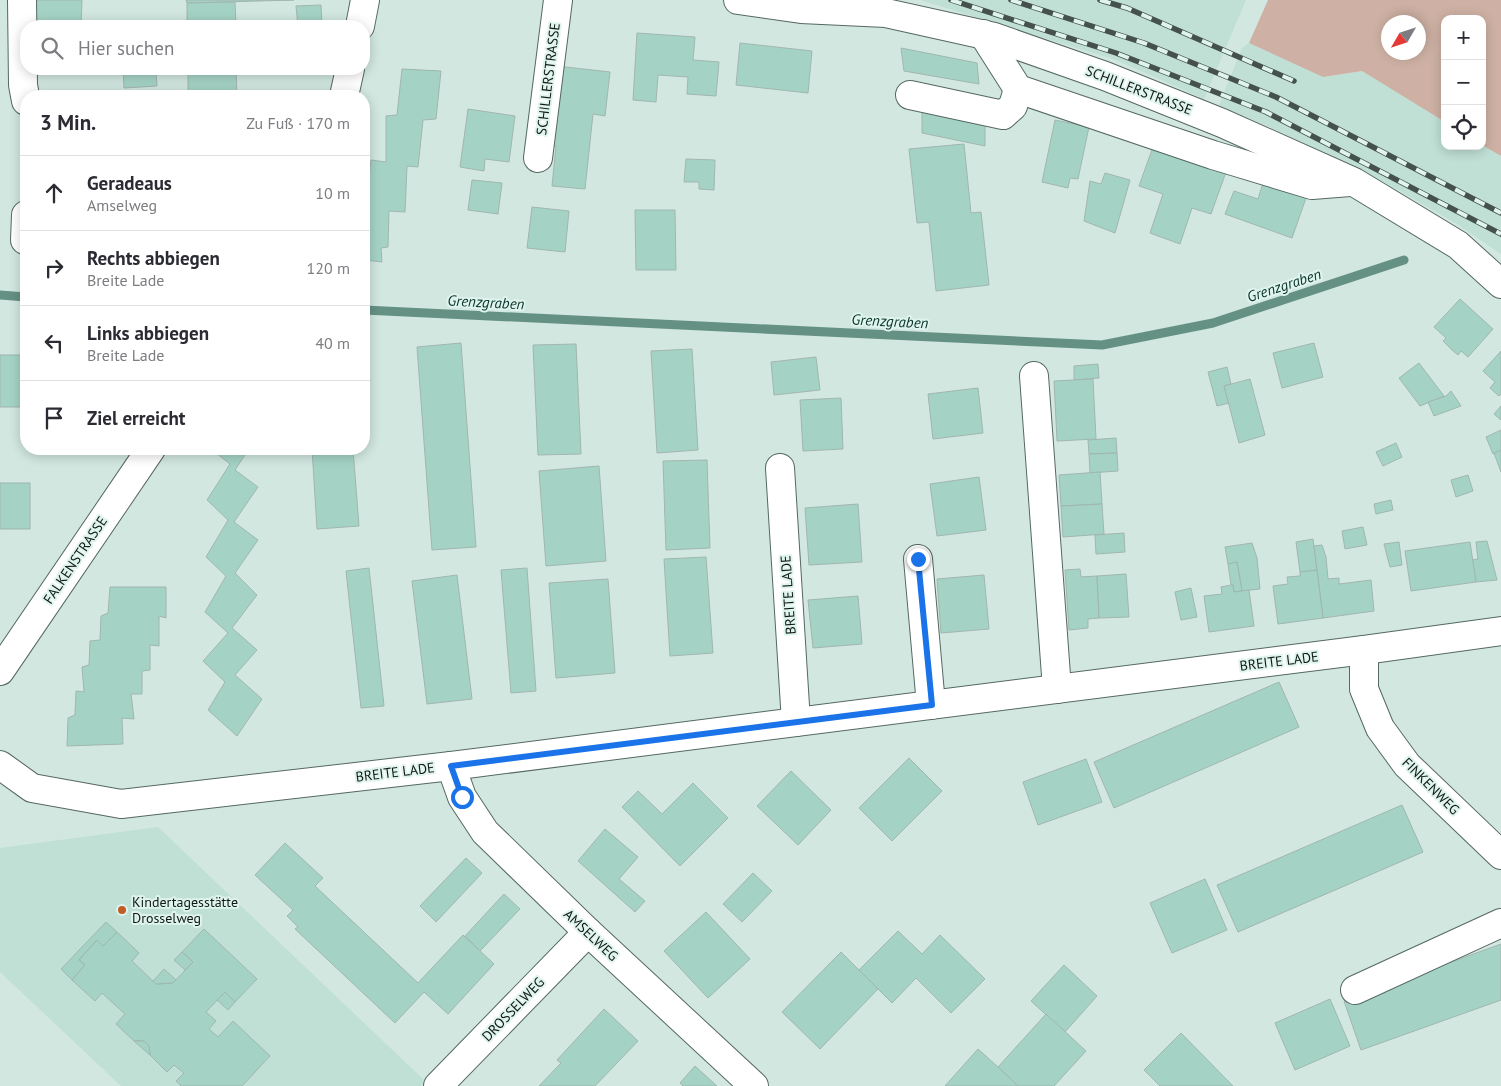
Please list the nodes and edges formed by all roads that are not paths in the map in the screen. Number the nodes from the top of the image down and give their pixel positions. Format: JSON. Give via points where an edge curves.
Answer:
{"nodes":[{"id":1,"x":22,"y":0,"type":"edge"},
{"id":2,"x":366,"y":0,"type":"edge"},
{"id":3,"x":558,"y":0,"type":"edge"},
{"id":4,"x":738,"y":0,"type":"edge"},
{"id":5,"x":22,"y":20,"type":"edge"},
{"id":6,"x":361,"y":20,"type":"edge"},
{"id":7,"x":983,"y":34,"type":"junction"},
{"id":8,"x":23,"y":75,"type":"edge"},
{"id":9,"x":349,"y":75,"type":"edge"},
{"id":10,"x":1018,"y":89,"type":"junction"},
{"id":11,"x":24,"y":90,"type":"edge"},
{"id":12,"x":345,"y":90,"type":"edge"},
{"id":13,"x":910,"y":95,"type":"dead end"},
{"id":14,"x":538,"y":158,"type":"dead end"},
{"id":15,"x":1354,"y":182,"type":"junction"},
{"id":16,"x":1501,"y":284,"type":"edge"},
{"id":17,"x":1034,"y":376,"type":"dead end"},
{"id":18,"x":147,"y":455,"type":"edge"},
{"id":19,"x":780,"y":468,"type":"dead end"},
{"id":20,"x":918,"y":559,"type":"dead end"},
{"id":21,"x":1501,"y":631,"type":"edge"},
{"id":22,"x":1364,"y":650,"type":"junction"},
{"id":23,"x":0,"y":671,"type":"edge"},
{"id":24,"x":1056,"y":689,"type":"junction"},
{"id":25,"x":932,"y":705,"type":"junction"},
{"id":26,"x":796,"y":722,"type":"junction"},
{"id":27,"x":0,"y":766,"type":"edge"},
{"id":28,"x":451,"y":766,"type":"junction"},
{"id":29,"x":1501,"y":855,"type":"edge"},
{"id":30,"x":1501,"y":924,"type":"edge"},
{"id":31,"x":588,"y":932,"type":"junction"},
{"id":32,"x":1355,"y":990,"type":"dead end"},
{"id":33,"x":438,"y":1086,"type":"edge"},
{"id":34,"x":754,"y":1086,"type":"edge"}],
"edges":[{"from":1,"to":5,"type":"street"},
{"from":2,"to":6,"type":"street"},
{"from":3,"to":14,"type":"street","name":"SCHILLERSTRASSE"},
{"from":4,"to":7,"type":"street","name":"SCHILLERSTRASSE","via":[[801,9],[886,13]]},
{"from":7,"to":10,"type":"street"},
{"from":7,"to":15,"type":"street","name":"SCHILLERSTRASSE","via":[[1222,123]]},
{"from":8,"to":11,"type":"street"},
{"from":9,"to":12,"type":"street"},
{"from":10,"to":13,"type":"street","via":[[1013,106],[1003,115]]},
{"from":10,"to":15,"type":"street","via":[[1213,155],[1312,184]]},
{"from":15,"to":16,"type":"street","name":"SCHILLERSTRASSE","via":[[1458,245]]},
{"from":17,"to":24,"type":"street"},
{"from":18,"to":23,"type":"street","name":"FALKENSTRASSE"},
{"from":19,"to":26,"type":"street","name":"BREITE LADE"},
{"from":20,"to":25,"type":"street"},
{"from":21,"to":22,"type":"street","name":"BREITE LADE"},
{"from":22,"to":24,"type":"street","name":"BREITE LADE"},
{"from":22,"to":29,"type":"street","name":"FINKENWEG","via":[[1364,689],[1380,728],[1407,766]]},
{"from":24,"to":25,"type":"street","name":"BREITE LADE"},
{"from":25,"to":26,"type":"street","name":"BREITE LADE"},
{"from":26,"to":28,"type":"street","name":"BREITE LADE"},
{"from":27,"to":28,"type":"street","name":"BREITE LADE","via":[[32,788],[121,804]]},
{"from":28,"to":31,"type":"street","name":"AMSELWEG","via":[[462,797],[485,832]]},
{"from":30,"to":32,"type":"street"},
{"from":31,"to":33,"type":"street","name":"DROSSELWEG"},
{"from":31,"to":34,"type":"street","name":"AMSELWEG"}]}
